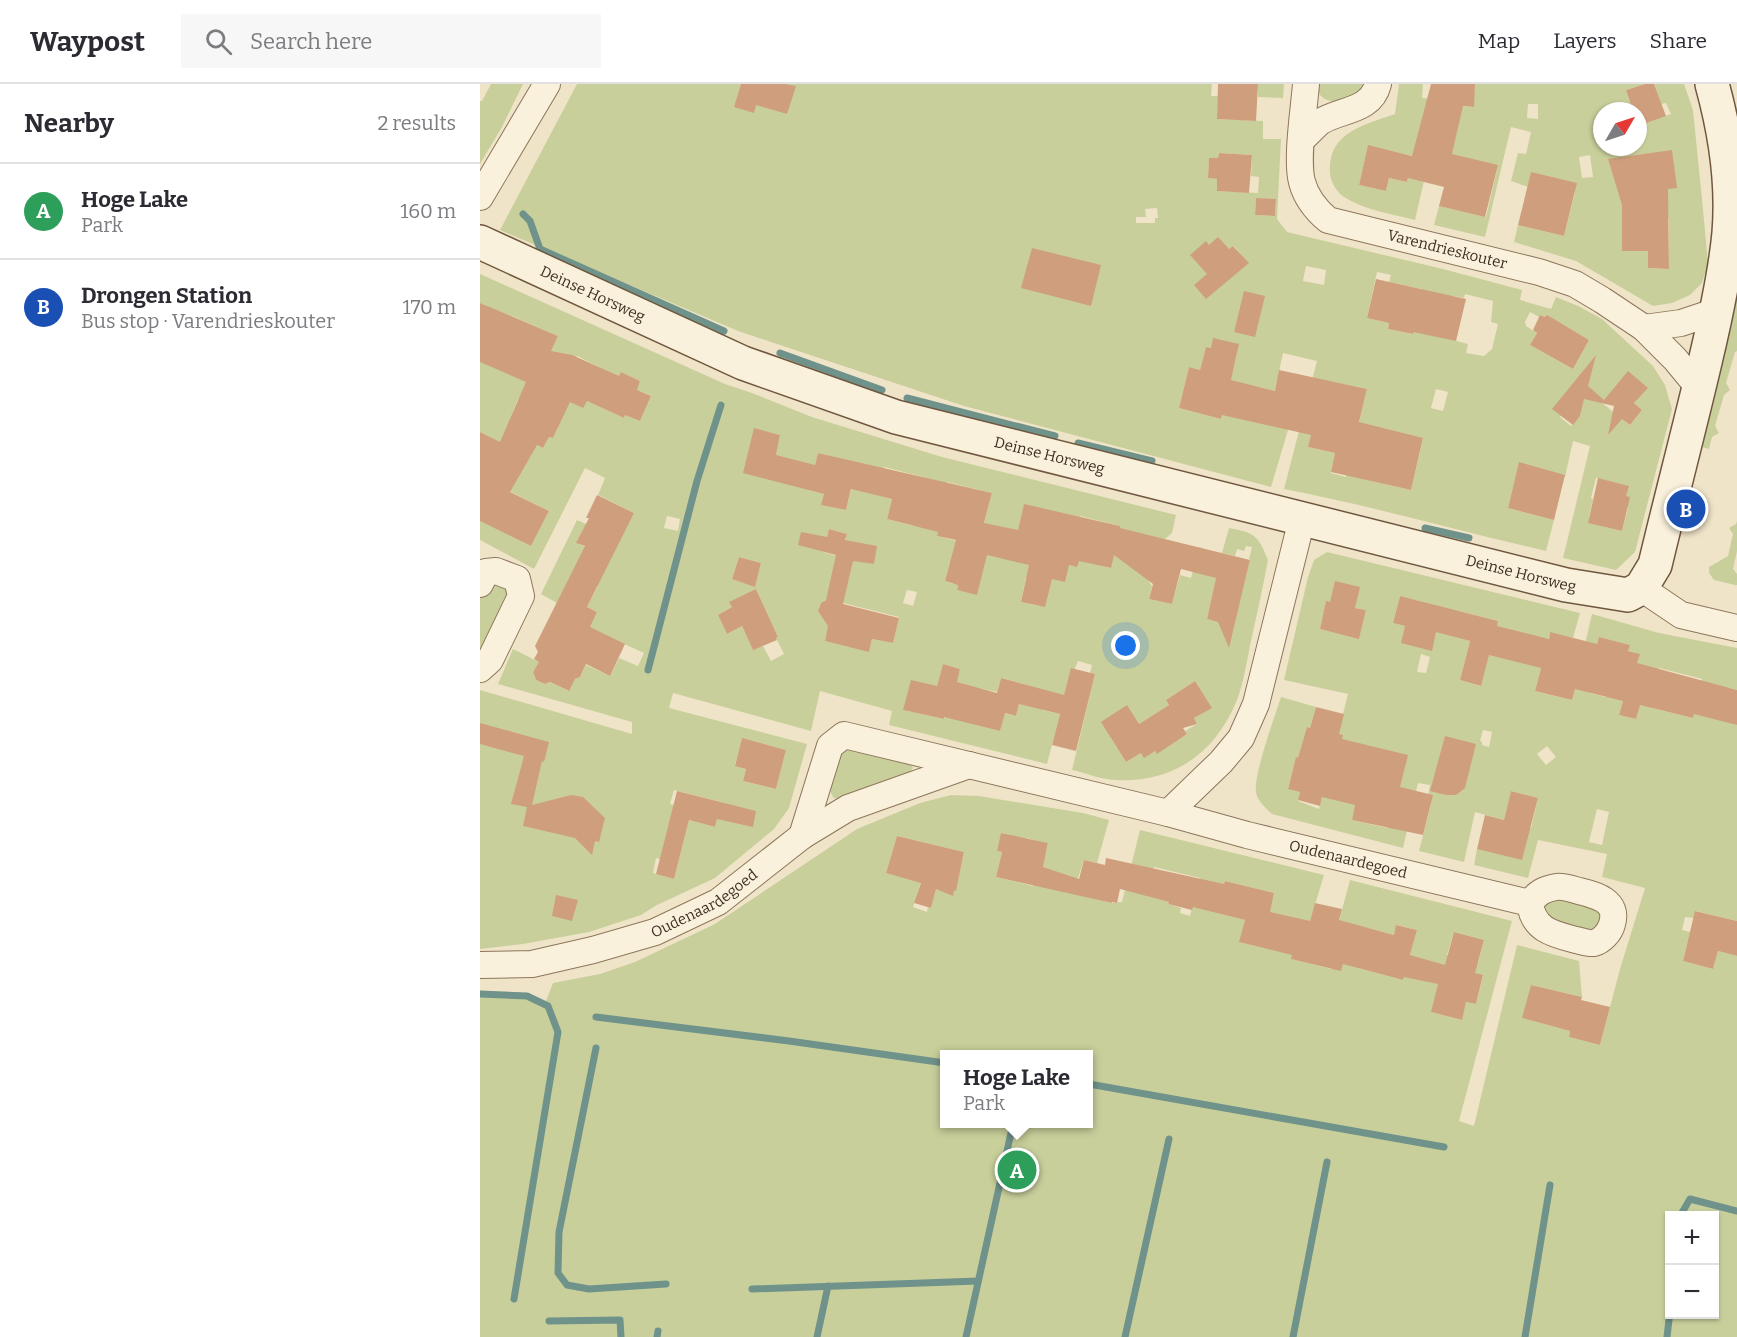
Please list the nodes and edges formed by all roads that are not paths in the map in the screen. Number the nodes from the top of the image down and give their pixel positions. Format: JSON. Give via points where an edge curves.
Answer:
{"nodes":[{"id":1,"x":547,"y":84,"type":"edge"},
{"id":2,"x":1306,"y":84,"type":"edge"},
{"id":3,"x":1378,"y":84,"type":"edge"},
{"id":4,"x":1712,"y":84,"type":"edge"},
{"id":5,"x":1302,"y":139,"type":"junction"},
{"id":6,"x":480,"y":197,"type":"edge"},
{"id":7,"x":480,"y":242,"type":"edge"},
{"id":8,"x":1717,"y":311,"type":"junction"},
{"id":9,"x":1644,"y":328,"type":"junction"},
{"id":10,"x":1699,"y":388,"type":"junction"},
{"id":11,"x":1302,"y":519,"type":"junction"},
{"id":12,"x":1648,"y":577,"type":"junction"},
{"id":13,"x":480,"y":584,"type":"edge"},
{"id":14,"x":1737,"y":628,"type":"edge"},
{"id":15,"x":480,"y":669,"type":"edge"},
{"id":16,"x":969,"y":765,"type":"junction"},
{"id":17,"x":1168,"y":813,"type":"junction"},
{"id":18,"x":802,"y":836,"type":"junction"},
{"id":19,"x":1530,"y":903,"type":"dead end"},
{"id":20,"x":480,"y":965,"type":"edge"}],
"edges":[{"from":1,"to":6,"type":"street"},
{"from":2,"to":5,"type":"street","name":"Varendrieskouter"},
{"from":3,"to":5,"type":"street","via":[[1376,93],[1366,103],[1321,122]]},
{"from":4,"to":8,"type":"street","via":[[1724,137],[1729,232]]},
{"from":5,"to":9,"type":"street","name":"Varendrieskouter","via":[[1301,180],[1312,204],[1328,220],[1575,284]]},
{"from":7,"to":11,"type":"street","name":"Deinse Horsweg","via":[[743,363],[896,417]]},
{"from":8,"to":9,"type":"street","via":[[1681,323]]},
{"from":8,"to":10,"type":"street"},
{"from":9,"to":10,"type":"street","name":"Varendrieskouter"},
{"from":10,"to":12,"type":"street"},
{"from":11,"to":12,"type":"street","name":"Deinse Horsweg","via":[[1566,585],[1628,595]]},
{"from":11,"to":17,"type":"street","via":[[1256,704],[1241,738]]},
{"from":12,"to":14,"type":"street","via":[[1681,615]]},
{"from":13,"to":15,"type":"street","via":[[486,573],[496,571],[518,579],[521,596],[490,660]]},
{"from":16,"to":17,"type":"street","name":"Oudenaardegoed"},
{"from":16,"to":18,"type":"street","name":"Oudenaardegoed","via":[[848,808]]},
{"from":16,"to":18,"type":"street","name":"Oudenaardegoed","via":[[844,735],[830,746]]},
{"from":17,"to":19,"type":"street","name":"Oudenaardegoed"},
{"from":18,"to":20,"type":"street","name":"Oudenaardegoed","via":[[718,902],[655,932],[532,964]]}]}
